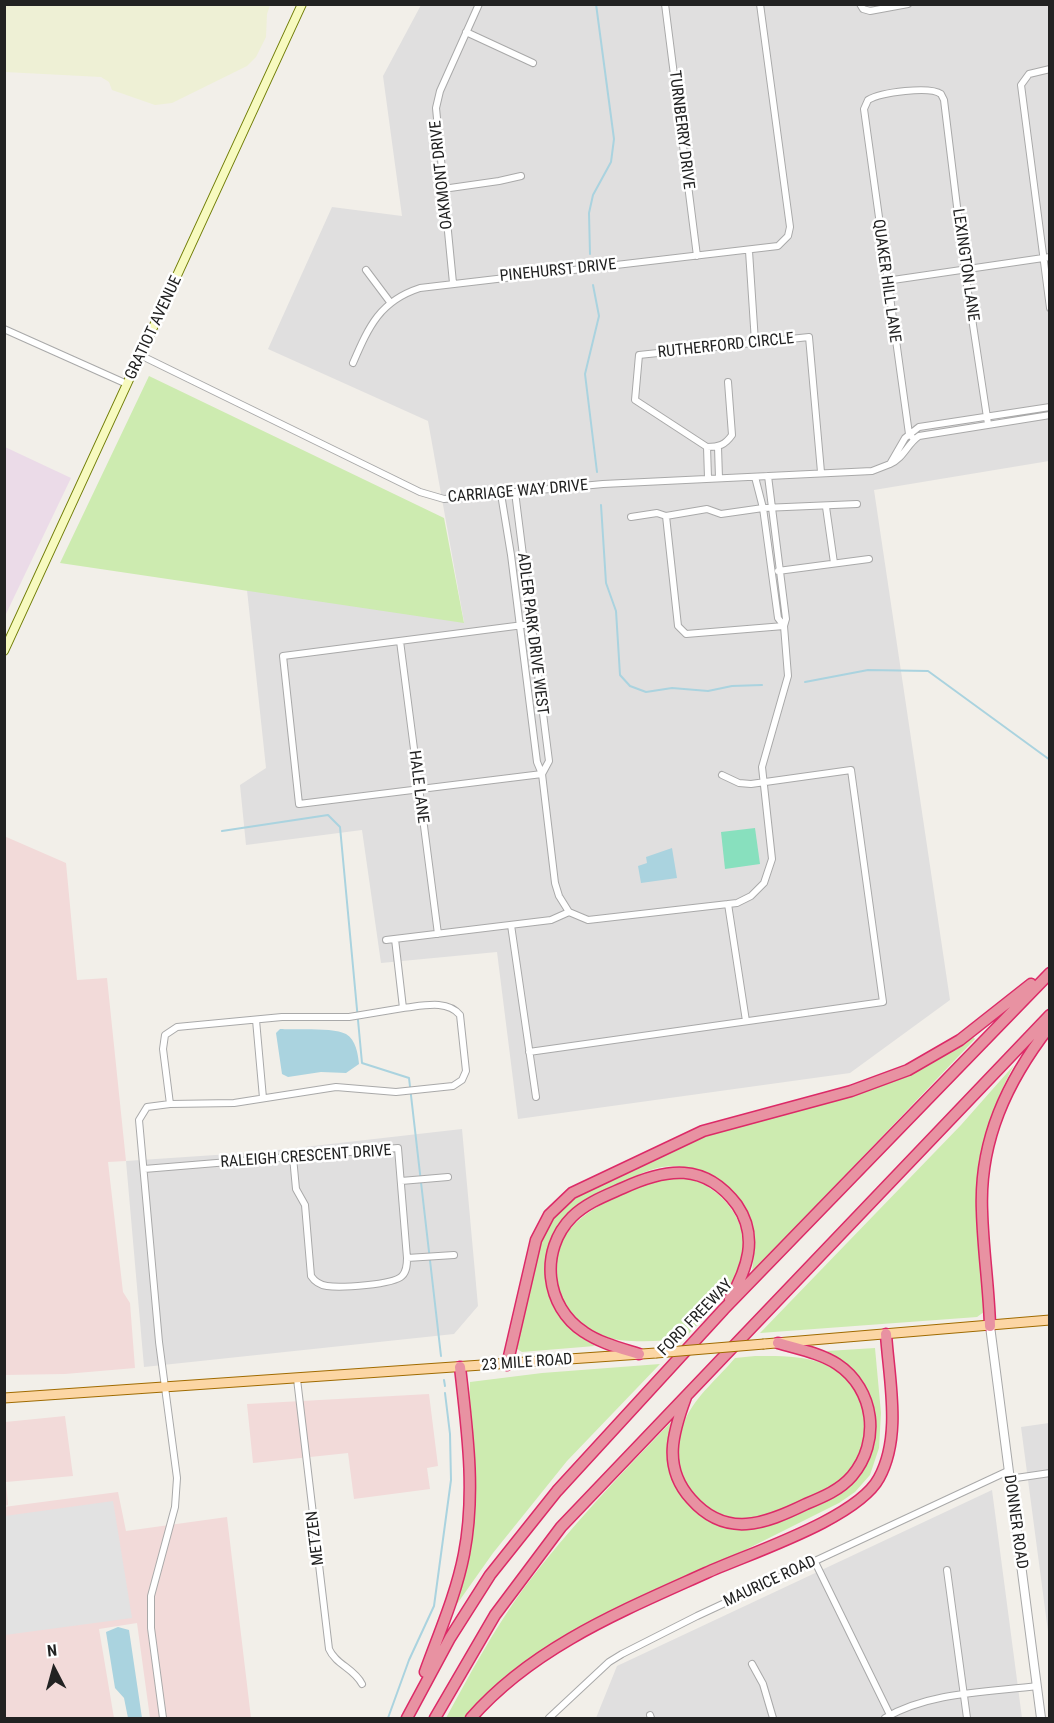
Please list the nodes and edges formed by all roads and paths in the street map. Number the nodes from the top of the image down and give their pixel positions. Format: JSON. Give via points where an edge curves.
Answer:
{"nodes":[{"id":1,"x":302,"y":4,"type":"edge"},
{"id":2,"x":479,"y":4,"type":"edge"},
{"id":3,"x":664,"y":4,"type":"edge"},
{"id":4,"x":760,"y":4,"type":"edge"},
{"id":5,"x":908,"y":4,"type":"edge"},
{"id":6,"x":861,"y":7,"type":"edge"},
{"id":7,"x":466,"y":32,"type":"junction"},
{"id":8,"x":533,"y":63,"type":"dead end"},
{"id":9,"x":1050,"y":69,"type":"edge"},
{"id":10,"x":865,"y":121,"type":"joint"},
{"id":11,"x":520,"y":176,"type":"dead end"},
{"id":12,"x":443,"y":189,"type":"junction"},
{"id":13,"x":749,"y":251,"type":"junction"},
{"id":14,"x":697,"y":256,"type":"junction"},
{"id":15,"x":1046,"y":258,"type":"edge"},
{"id":16,"x":366,"y":270,"type":"dead end"},
{"id":17,"x":965,"y":272,"type":"junction"},
{"id":18,"x":886,"y":281,"type":"junction"},
{"id":19,"x":453,"y":283,"type":"junction"},
{"id":20,"x":390,"y":302,"type":"junction"},
{"id":21,"x":1050,"y":308,"type":"edge"},
{"id":22,"x":4,"y":329,"type":"edge"},
{"id":23,"x":755,"y":342,"type":"junction"},
{"id":24,"x":140,"y":355,"type":"junction"},
{"id":25,"x":353,"y":363,"type":"dead end"},
{"id":26,"x":728,"y":382,"type":"dead end"},
{"id":27,"x":127,"y":384,"type":"junction"},
{"id":28,"x":1050,"y":407,"type":"edge"},
{"id":29,"x":1050,"y":415,"type":"edge"},
{"id":30,"x":987,"y":417,"type":"junction"},
{"id":31,"x":988,"y":424,"type":"junction"},
{"id":32,"x":911,"y":437,"type":"junction"},
{"id":33,"x":707,"y":447,"type":"junction"},
{"id":34,"x":718,"y":447,"type":"junction"},
{"id":35,"x":822,"y":472,"type":"junction"},
{"id":36,"x":768,"y":476,"type":"junction"},
{"id":37,"x":755,"y":477,"type":"junction"},
{"id":38,"x":708,"y":478,"type":"junction"},
{"id":39,"x":719,"y":478,"type":"junction"},
{"id":40,"x":515,"y":492,"type":"junction"},
{"id":41,"x":501,"y":494,"type":"junction"},
{"id":42,"x":857,"y":504,"type":"dead end"},
{"id":43,"x":826,"y":507,"type":"junction"},
{"id":44,"x":763,"y":508,"type":"junction"},
{"id":45,"x":771,"y":508,"type":"junction"},
{"id":46,"x":666,"y":516,"type":"junction"},
{"id":47,"x":631,"y":517,"type":"dead end"},
{"id":48,"x":869,"y":559,"type":"dead end"},
{"id":49,"x":834,"y":563,"type":"junction"},
{"id":50,"x":780,"y":570,"type":"junction"},
{"id":51,"x":771,"y":572,"type":"junction"},
{"id":52,"x":531,"y":624,"type":"junction"},
{"id":53,"x":521,"y":626,"type":"junction"},
{"id":54,"x":784,"y":626,"type":"junction"},
{"id":55,"x":400,"y":641,"type":"junction"},
{"id":56,"x":4,"y":651,"type":"edge"},
{"id":57,"x":542,"y":774,"type":"junction"},
{"id":58,"x":722,"y":776,"type":"dead end"},
{"id":59,"x":764,"y":782,"type":"junction"},
{"id":60,"x":418,"y":787,"type":"junction"},
{"id":61,"x":728,"y":904,"type":"junction"},
{"id":62,"x":569,"y":912,"type":"junction"},
{"id":63,"x":511,"y":925,"type":"junction"},
{"id":64,"x":438,"y":934,"type":"junction"},
{"id":65,"x":395,"y":939,"type":"junction"},
{"id":66,"x":386,"y":940,"type":"dead end"},
{"id":67,"x":1050,"y":971,"type":"edge"},
{"id":68,"x":403,"y":1008,"type":"junction"},
{"id":69,"x":1050,"y":1016,"type":"edge"},
{"id":70,"x":255,"y":1020,"type":"junction"},
{"id":71,"x":746,"y":1021,"type":"junction"},
{"id":72,"x":1050,"y":1026,"type":"edge"},
{"id":73,"x":529,"y":1052,"type":"junction"},
{"id":74,"x":536,"y":1097,"type":"dead end"},
{"id":75,"x":263,"y":1098,"type":"junction"},
{"id":76,"x":170,"y":1104,"type":"junction"},
{"id":77,"x":293,"y":1157,"type":"junction"},
{"id":78,"x":144,"y":1169,"type":"junction"},
{"id":79,"x":448,"y":1177,"type":"dead end"},
{"id":80,"x":401,"y":1181,"type":"junction"},
{"id":81,"x":454,"y":1255,"type":"dead end"},
{"id":82,"x":407,"y":1258,"type":"junction"},
{"id":83,"x":724,"y":1309,"type":"junction"},
{"id":84,"x":1050,"y":1320,"type":"edge"},
{"id":85,"x":990,"y":1326,"type":"junction"},
{"id":86,"x":886,"y":1334,"type":"junction"},
{"id":87,"x":778,"y":1343,"type":"junction"},
{"id":88,"x":639,"y":1354,"type":"junction"},
{"id":89,"x":507,"y":1365,"type":"junction"},
{"id":90,"x":460,"y":1367,"type":"junction"},
{"id":91,"x":297,"y":1379,"type":"junction"},
{"id":92,"x":166,"y":1389,"type":"junction"},
{"id":93,"x":688,"y":1393,"type":"junction"},
{"id":94,"x":4,"y":1398,"type":"edge"},
{"id":95,"x":1050,"y":1473,"type":"edge"},
{"id":96,"x":1008,"y":1475,"type":"junction"},
{"id":97,"x":815,"y":1562,"type":"junction"},
{"id":98,"x":947,"y":1570,"type":"dead end"},
{"id":99,"x":752,"y":1664,"type":"dead end"},
{"id":100,"x":362,"y":1684,"type":"dead end"},
{"id":101,"x":1037,"y":1686,"type":"junction"},
{"id":102,"x":965,"y":1694,"type":"junction"},
{"id":103,"x":888,"y":1717,"type":"edge"},
{"id":104,"x":408,"y":1718,"type":"edge"},
{"id":105,"x":163,"y":1719,"type":"edge"},
{"id":106,"x":435,"y":1719,"type":"edge"},
{"id":107,"x":471,"y":1719,"type":"edge"},
{"id":108,"x":549,"y":1719,"type":"edge"},
{"id":109,"x":773,"y":1719,"type":"edge"},
{"id":110,"x":967,"y":1719,"type":"edge"},
{"id":111,"x":1041,"y":1719,"type":"edge"}],
"edges":[{"from":1,"to":24,"type":"main road","name":"GRATIOT AVENUE"},
{"from":2,"to":7,"type":"street","name":"OAKMONT DRIVE"},
{"from":3,"to":14,"type":"street","name":"TURNBERRY DRIVE"},
{"from":4,"to":13,"type":"street","name":"PINEHURST DRIVE","via":[[790,227],[788,236],[778,246]]},
{"from":5,"to":6,"type":"street","via":[[870,11]]},
{"from":7,"to":8,"type":"street"},
{"from":7,"to":12,"type":"street","name":"OAKMONT DRIVE","via":[[436,108]]},
{"from":9,"to":15,"type":"street","via":[[1029,74],[1021,85]]},
{"from":10,"to":17,"type":"street","name":"LEXINGTON LANE","via":[[865,104],[873,97],[886,93],[941,94]]},
{"from":10,"to":18,"type":"street","name":"QUAKER HILL LANE"},
{"from":11,"to":12,"type":"street"},
{"from":12,"to":19,"type":"street","name":"OAKMONT DRIVE"},
{"from":13,"to":14,"type":"street","name":"PINEHURST DRIVE"},
{"from":13,"to":23,"type":"street"},
{"from":14,"to":19,"type":"street","name":"PINEHURST DRIVE"},
{"from":15,"to":17,"type":"street"},
{"from":15,"to":21,"type":"street"},
{"from":16,"to":20,"type":"street"},
{"from":17,"to":18,"type":"street"},
{"from":17,"to":30,"type":"street","name":"LEXINGTON LANE"},
{"from":18,"to":32,"type":"street","name":"QUAKER HILL LANE"},
{"from":19,"to":20,"type":"street","name":"PINEHURST DRIVE","via":[[420,288]]},
{"from":20,"to":25,"type":"street","name":"PINEHURST DRIVE","via":[[372,324]]},
{"from":22,"to":27,"type":"street"},
{"from":23,"to":33,"type":"street","name":"RUTHERFORD CIRCLE","via":[[639,355],[634,400]]},
{"from":23,"to":35,"type":"street","name":"RUTHERFORD CIRCLE","via":[[809,337]]},
{"from":24,"to":27,"type":"main road","name":"GRATIOT AVENUE"},
{"from":24,"to":41,"type":"street","name":"CARRIAGE WAY DRIVE","via":[[432,497],[455,500]]},
{"from":26,"to":34,"type":"street","via":[[732,435]]},
{"from":27,"to":56,"type":"main road","name":"GRATIOT AVENUE"},
{"from":28,"to":30,"type":"street"},
{"from":29,"to":31,"type":"street"},
{"from":30,"to":31,"type":"street","name":"LEXINGTON LANE"},
{"from":30,"to":32,"type":"street","via":[[919,427]]},
{"from":31,"to":32,"type":"street"},
{"from":32,"to":35,"type":"street","name":"CARRIAGE WAY DRIVE","via":[[890,464],[872,471]]},
{"from":33,"to":34,"type":"street"},
{"from":33,"to":38,"type":"street"},
{"from":34,"to":39,"type":"street"},
{"from":35,"to":36,"type":"street","name":"CARRIAGE WAY DRIVE"},
{"from":36,"to":37,"type":"street","name":"CARRIAGE WAY DRIVE"},
{"from":36,"to":45,"type":"street"},
{"from":37,"to":39,"type":"street","name":"CARRIAGE WAY DRIVE"},
{"from":37,"to":44,"type":"street"},
{"from":38,"to":39,"type":"street","name":"CARRIAGE WAY DRIVE"},
{"from":38,"to":40,"type":"street","name":"CARRIAGE WAY DRIVE"},
{"from":40,"to":41,"type":"street","name":"CARRIAGE WAY DRIVE"},
{"from":40,"to":52,"type":"street","name":"ADLER PARK DRIVE WEST"},
{"from":41,"to":53,"type":"street","name":"ADLER PARK DRIVE WEST"},
{"from":42,"to":43,"type":"street"},
{"from":43,"to":45,"type":"street"},
{"from":43,"to":49,"type":"street"},
{"from":44,"to":45,"type":"street"},
{"from":44,"to":46,"type":"street"},
{"from":44,"to":51,"type":"street"},
{"from":45,"to":50,"type":"street"},
{"from":46,"to":47,"type":"street","via":[[657,513]]},
{"from":46,"to":54,"type":"street","via":[[678,626],[686,634]]},
{"from":48,"to":49,"type":"street"},
{"from":49,"to":50,"type":"street"},
{"from":50,"to":51,"type":"street"},
{"from":50,"to":54,"type":"street"},
{"from":51,"to":54,"type":"street","via":[[778,618]]},
{"from":52,"to":53,"type":"street"},
{"from":52,"to":57,"type":"street","name":"ADLER PARK DRIVE WEST","via":[[549,761]]},
{"from":53,"to":55,"type":"street"},
{"from":53,"to":57,"type":"street","name":"ADLER PARK DRIVE WEST","via":[[537,762]]},
{"from":54,"to":59,"type":"street","via":[[788,676],[762,768]]},
{"from":55,"to":60,"type":"street","name":"HALE LANE"},
{"from":55,"to":60,"type":"street","via":[[283,656],[299,804]]},
{"from":57,"to":60,"type":"street"},
{"from":57,"to":62,"type":"street","name":"ADLER PARK DRIVE WEST","via":[[555,883]]},
{"from":58,"to":59,"type":"street","via":[[740,783]]},
{"from":59,"to":61,"type":"street","via":[[772,859],[764,884],[751,896]]},
{"from":59,"to":71,"type":"street","via":[[851,770],[882,1002]]},
{"from":60,"to":64,"type":"street","name":"HALE LANE"},
{"from":61,"to":62,"type":"street","via":[[596,921]]},
{"from":61,"to":71,"type":"street"},
{"from":62,"to":63,"type":"street","via":[[551,920]]},
{"from":63,"to":64,"type":"street"},
{"from":63,"to":73,"type":"street"},
{"from":64,"to":65,"type":"street"},
{"from":65,"to":66,"type":"street"},
{"from":65,"to":68,"type":"street"},
{"from":67,"to":83,"type":"highway","name":"FORD FREEWAY"},
{"from":67,"to":89,"type":"highway","via":[[979,1026],[917,1065],[872,1084],[703,1131],[572,1193],[549,1215],[536,1240]]},
{"from":68,"to":70,"type":"street","via":[[349,1017]]},
{"from":68,"to":75,"type":"street","via":[[445,1005],[460,1015],[466,1071],[462,1080],[453,1086],[396,1092],[336,1087]]},
{"from":69,"to":93,"type":"highway"},
{"from":70,"to":75,"type":"street"},
{"from":70,"to":76,"type":"street","via":[[177,1027],[165,1035]]},
{"from":71,"to":73,"type":"street"},
{"from":72,"to":85,"type":"highway","via":[[1004,1095],[985,1158],[982,1210]]},
{"from":73,"to":74,"type":"street"},
{"from":75,"to":76,"type":"street","via":[[205,1105]]},
{"from":76,"to":78,"type":"street","via":[[147,1107],[141,1113]]},
{"from":77,"to":78,"type":"street","name":"RALEIGH CRESCENT DRIVE"},
{"from":77,"to":80,"type":"street","name":"RALEIGH CRESCENT DRIVE","via":[[398,1148]]},
{"from":77,"to":82,"type":"street","via":[[296,1189],[305,1205],[314,1281],[330,1286],[390,1282],[404,1273]]},
{"from":78,"to":92,"type":"street"},
{"from":79,"to":80,"type":"street"},
{"from":80,"to":82,"type":"street","name":"RALEIGH CRESCENT DRIVE"},
{"from":81,"to":82,"type":"street"},
{"from":83,"to":88,"type":"highway","via":[[747,1268],[749,1237],[739,1208],[717,1185],[688,1173],[658,1173],[587,1205],[565,1225],[554,1244],[550,1274],[554,1295],[564,1314],[582,1331]]},
{"from":83,"to":104,"type":"highway","name":"FORD FREEWAY","via":[[508,1549],[450,1638]]},
{"from":84,"to":85,"type":"main road","name":"23 MILE ROAD"},
{"from":85,"to":86,"type":"main road","name":"23 MILE ROAD"},
{"from":85,"to":96,"type":"street","name":"DONNER ROAD"},
{"from":86,"to":87,"type":"main road","name":"23 MILE ROAD"},
{"from":86,"to":107,"type":"highway","via":[[890,1443],[883,1470],[866,1496],[833,1517],[572,1637],[519,1672]]},
{"from":87,"to":88,"type":"main road","name":"23 MILE ROAD","bridge":true},
{"from":87,"to":93,"type":"highway","via":[[817,1354],[838,1365],[866,1398],[871,1421],[866,1454],[847,1482],[827,1495],[774,1520],[751,1525],[729,1523],[702,1510],[683,1489],[672,1456],[676,1425]]},
{"from":88,"to":89,"type":"main road","name":"23 MILE ROAD"},
{"from":89,"to":90,"type":"main road","name":"23 MILE ROAD"},
{"from":90,"to":91,"type":"main road","name":"23 MILE ROAD"},
{"from":90,"to":104,"type":"highway","via":[[470,1477],[466,1537],[455,1589]]},
{"from":91,"to":92,"type":"main road","name":"23 MILE ROAD"},
{"from":91,"to":100,"type":"street","name":"METZEN","via":[[329,1649],[332,1656],[358,1675]]},
{"from":92,"to":94,"type":"main road","name":"23 MILE ROAD"},
{"from":92,"to":105,"type":"street","via":[[176,1464],[176,1497],[150,1605]]},
{"from":93,"to":106,"type":"highway","via":[[539,1554],[483,1632]]},
{"from":95,"to":96,"type":"street","name":"MAURICE ROAD"},
{"from":96,"to":97,"type":"street","name":"MAURICE ROAD"},
{"from":96,"to":101,"type":"street","name":"DONNER ROAD"},
{"from":97,"to":103,"type":"street"},
{"from":97,"to":108,"type":"street","name":"MAURICE ROAD","via":[[622,1653]]},
{"from":98,"to":102,"type":"street"},
{"from":99,"to":109,"type":"street","via":[[763,1684]]},
{"from":101,"to":102,"type":"street"},
{"from":101,"to":111,"type":"street","name":"DONNER ROAD"},
{"from":102,"to":103,"type":"street","via":[[910,1707]]},
{"from":102,"to":110,"type":"street"}]}
